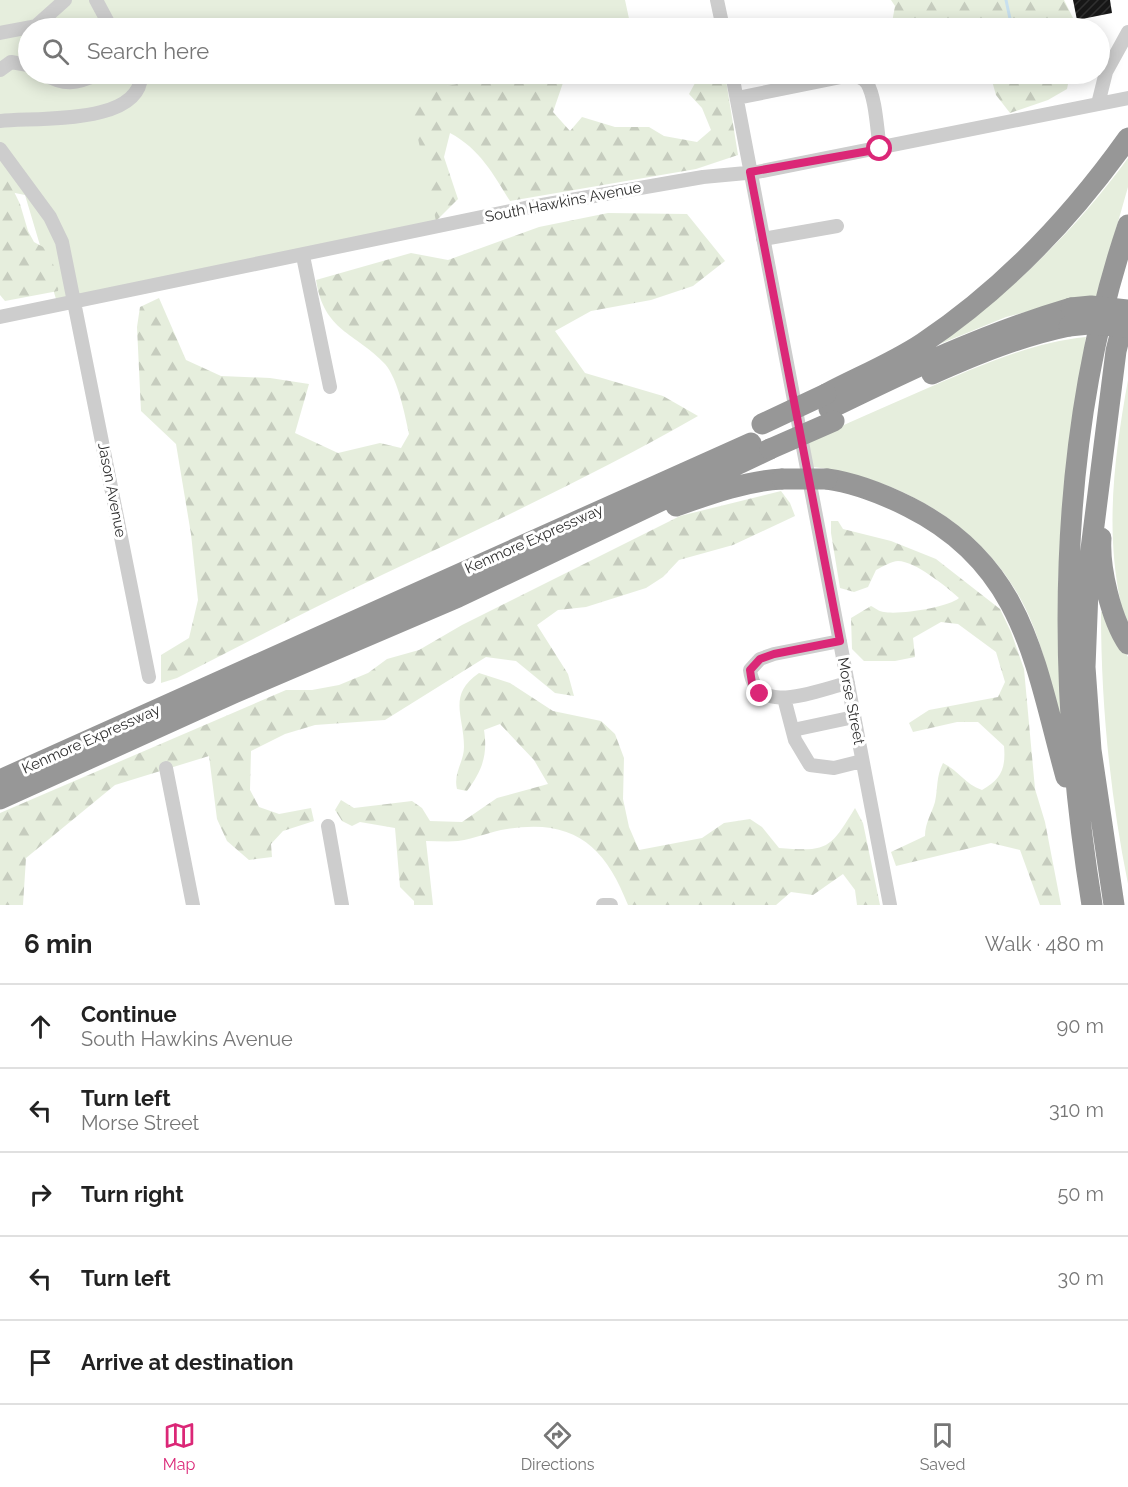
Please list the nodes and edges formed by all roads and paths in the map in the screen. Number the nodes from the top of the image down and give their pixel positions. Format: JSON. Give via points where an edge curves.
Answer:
{"nodes":[{"id":1,"x":65,"y":0,"type":"edge"},
{"id":2,"x":96,"y":0,"type":"edge"},
{"id":3,"x":717,"y":0,"type":"edge"},
{"id":4,"x":45,"y":18,"type":"edge"},
{"id":5,"x":106,"y":18,"type":"edge"},
{"id":6,"x":721,"y":18,"type":"edge"},
{"id":7,"x":18,"y":31,"type":"edge"},
{"id":8,"x":1128,"y":32,"type":"edge"},
{"id":9,"x":1,"y":35,"type":"edge"},
{"id":10,"x":18,"y":63,"type":"edge"},
{"id":11,"x":1,"y":65,"type":"edge"},
{"id":12,"x":1110,"y":65,"type":"edge"},
{"id":13,"x":140,"y":84,"type":"edge"},
{"id":14,"x":734,"y":84,"type":"edge"},
{"id":15,"x":806,"y":84,"type":"edge"},
{"id":16,"x":867,"y":84,"type":"edge"},
{"id":17,"x":1103,"y":84,"type":"edge"},
{"id":18,"x":736,"y":98,"type":"junction"},
{"id":19,"x":1128,"y":98,"type":"edge"},
{"id":20,"x":1098,"y":104,"type":"junction"},
{"id":21,"x":0,"y":121,"type":"edge"},
{"id":22,"x":1128,"y":138,"type":"edge"},
{"id":23,"x":0,"y":149,"type":"edge"},
{"id":24,"x":880,"y":149,"type":"junction"},
{"id":25,"x":750,"y":172,"type":"junction"},
{"id":26,"x":1128,"y":225,"type":"edge"},
{"id":27,"x":837,"y":226,"type":"dead end"},
{"id":28,"x":763,"y":239,"type":"junction"},
{"id":29,"x":303,"y":256,"type":"junction"},
{"id":30,"x":76,"y":303,"type":"junction"},
{"id":31,"x":1128,"y":303,"type":"edge"},
{"id":32,"x":1128,"y":310,"type":"edge"},
{"id":33,"x":0,"y":317,"type":"edge"},
{"id":34,"x":1070,"y":317,"type":"junction"},
{"id":35,"x":1128,"y":327,"type":"edge"},
{"id":36,"x":330,"y":387,"type":"dead end"},
{"id":37,"x":1110,"y":400,"type":"junction"},
{"id":38,"x":829,"y":408,"type":"junction"},
{"id":39,"x":766,"y":437,"type":"junction"},
{"id":40,"x":579,"y":539,"type":"junction"},
{"id":41,"x":840,"y":641,"type":"junction"},
{"id":42,"x":1128,"y":644,"type":"edge"},
{"id":43,"x":149,"y":676,"type":"dead end"},
{"id":44,"x":848,"y":683,"type":"junction"},
{"id":45,"x":784,"y":698,"type":"junction"},
{"id":46,"x":854,"y":717,"type":"junction"},
{"id":47,"x":793,"y":730,"type":"junction"},
{"id":48,"x":862,"y":761,"type":"junction"},
{"id":49,"x":166,"y":768,"type":"dead end"},
{"id":50,"x":0,"y":780,"type":"edge"},
{"id":51,"x":0,"y":799,"type":"edge"},
{"id":52,"x":1078,"y":821,"type":"junction"},
{"id":53,"x":328,"y":826,"type":"dead end"},
{"id":54,"x":194,"y":905,"type":"edge"},
{"id":55,"x":342,"y":905,"type":"edge"},
{"id":56,"x":603,"y":905,"type":"edge"},
{"id":57,"x":611,"y":905,"type":"edge"},
{"id":58,"x":890,"y":905,"type":"edge"},
{"id":59,"x":1092,"y":905,"type":"edge"},
{"id":60,"x":1114,"y":905,"type":"edge"}],
"edges":[{"from":1,"to":4,"type":"street"},
{"from":2,"to":5,"type":"street"},
{"from":3,"to":6,"type":"street"},
{"from":7,"to":9,"type":"street"},
{"from":8,"to":12,"type":"street"},
{"from":10,"to":11,"type":"street"},
{"from":13,"to":21,"type":"street","via":[[130,98],[90,116]]},
{"from":14,"to":18,"type":"street","name":"Morse Street"},
{"from":15,"to":18,"type":"street"},
{"from":16,"to":24,"type":"street"},
{"from":17,"to":20,"type":"street"},
{"from":18,"to":25,"type":"street","name":"Morse Street"},
{"from":19,"to":20,"type":"street","name":"South Hawkins Avenue"},
{"from":20,"to":24,"type":"street","name":"South Hawkins Avenue"},
{"from":22,"to":38,"type":"highway","via":[[1067,218],[1008,276]]},
{"from":23,"to":30,"type":"street","name":"Jason Avenue","via":[[50,217],[62,242]]},
{"from":24,"to":25,"type":"street","name":"South Hawkins Avenue"},
{"from":25,"to":28,"type":"street","name":"Morse Street"},
{"from":25,"to":29,"type":"street","name":"South Hawkins Avenue","via":[[525,208]]},
{"from":26,"to":52,"type":"highway","via":[[1108,284],[1094,345],[1074,495],[1071,723]]},
{"from":27,"to":28,"type":"street"},
{"from":28,"to":41,"type":"street","name":"Morse Street"},
{"from":29,"to":30,"type":"street","name":"South Hawkins Avenue"},
{"from":29,"to":36,"type":"street"},
{"from":30,"to":33,"type":"street","name":"South Hawkins Avenue"},
{"from":30,"to":43,"type":"street","name":"Jason Avenue"},
{"from":31,"to":37,"type":"highway","via":[[1116,351]]},
{"from":32,"to":34,"type":"highway","bridge":true,"via":[[1091,306]]},
{"from":34,"to":35,"type":"highway","bridge":true,"via":[[1089,324]]},
{"from":34,"to":38,"type":"highway","via":[[956,348]]},
{"from":37,"to":42,"type":"highway","via":[[1100,544],[1109,599]]},
{"from":37,"to":60,"type":"highway","via":[[1089,565],[1085,667],[1091,750]]},
{"from":38,"to":39,"type":"highway","bridge":true},
{"from":38,"to":39,"type":"highway","bridge":true},
{"from":39,"to":40,"type":"highway"},
{"from":39,"to":50,"type":"highway","name":"Kenmore Expressway","via":[[606,499],[494,556]]},
{"from":40,"to":51,"type":"highway","name":"Kenmore Expressway","via":[[458,597]]},
{"from":40,"to":52,"type":"highway","bridge":true,"via":[[718,492],[782,479],[827,479],[875,491],[932,518],[962,541],[994,576],[1019,618],[1033,652]]},
{"from":41,"to":44,"type":"street","name":"Morse Street"},
{"from":41,"to":45,"type":"street","via":[[760,659],[750,670],[752,683],[760,694]]},
{"from":44,"to":45,"type":"street"},
{"from":44,"to":46,"type":"street","name":"Morse Street"},
{"from":45,"to":47,"type":"street"},
{"from":46,"to":47,"type":"street"},
{"from":46,"to":48,"type":"street","name":"Morse Street"},
{"from":47,"to":48,"type":"street","via":[[810,765],[834,768]]},
{"from":48,"to":58,"type":"street","name":"Morse Street"},
{"from":49,"to":54,"type":"street"},
{"from":52,"to":59,"type":"highway"},
{"from":53,"to":55,"type":"street"},
{"from":56,"to":57,"type":"street"}]}
